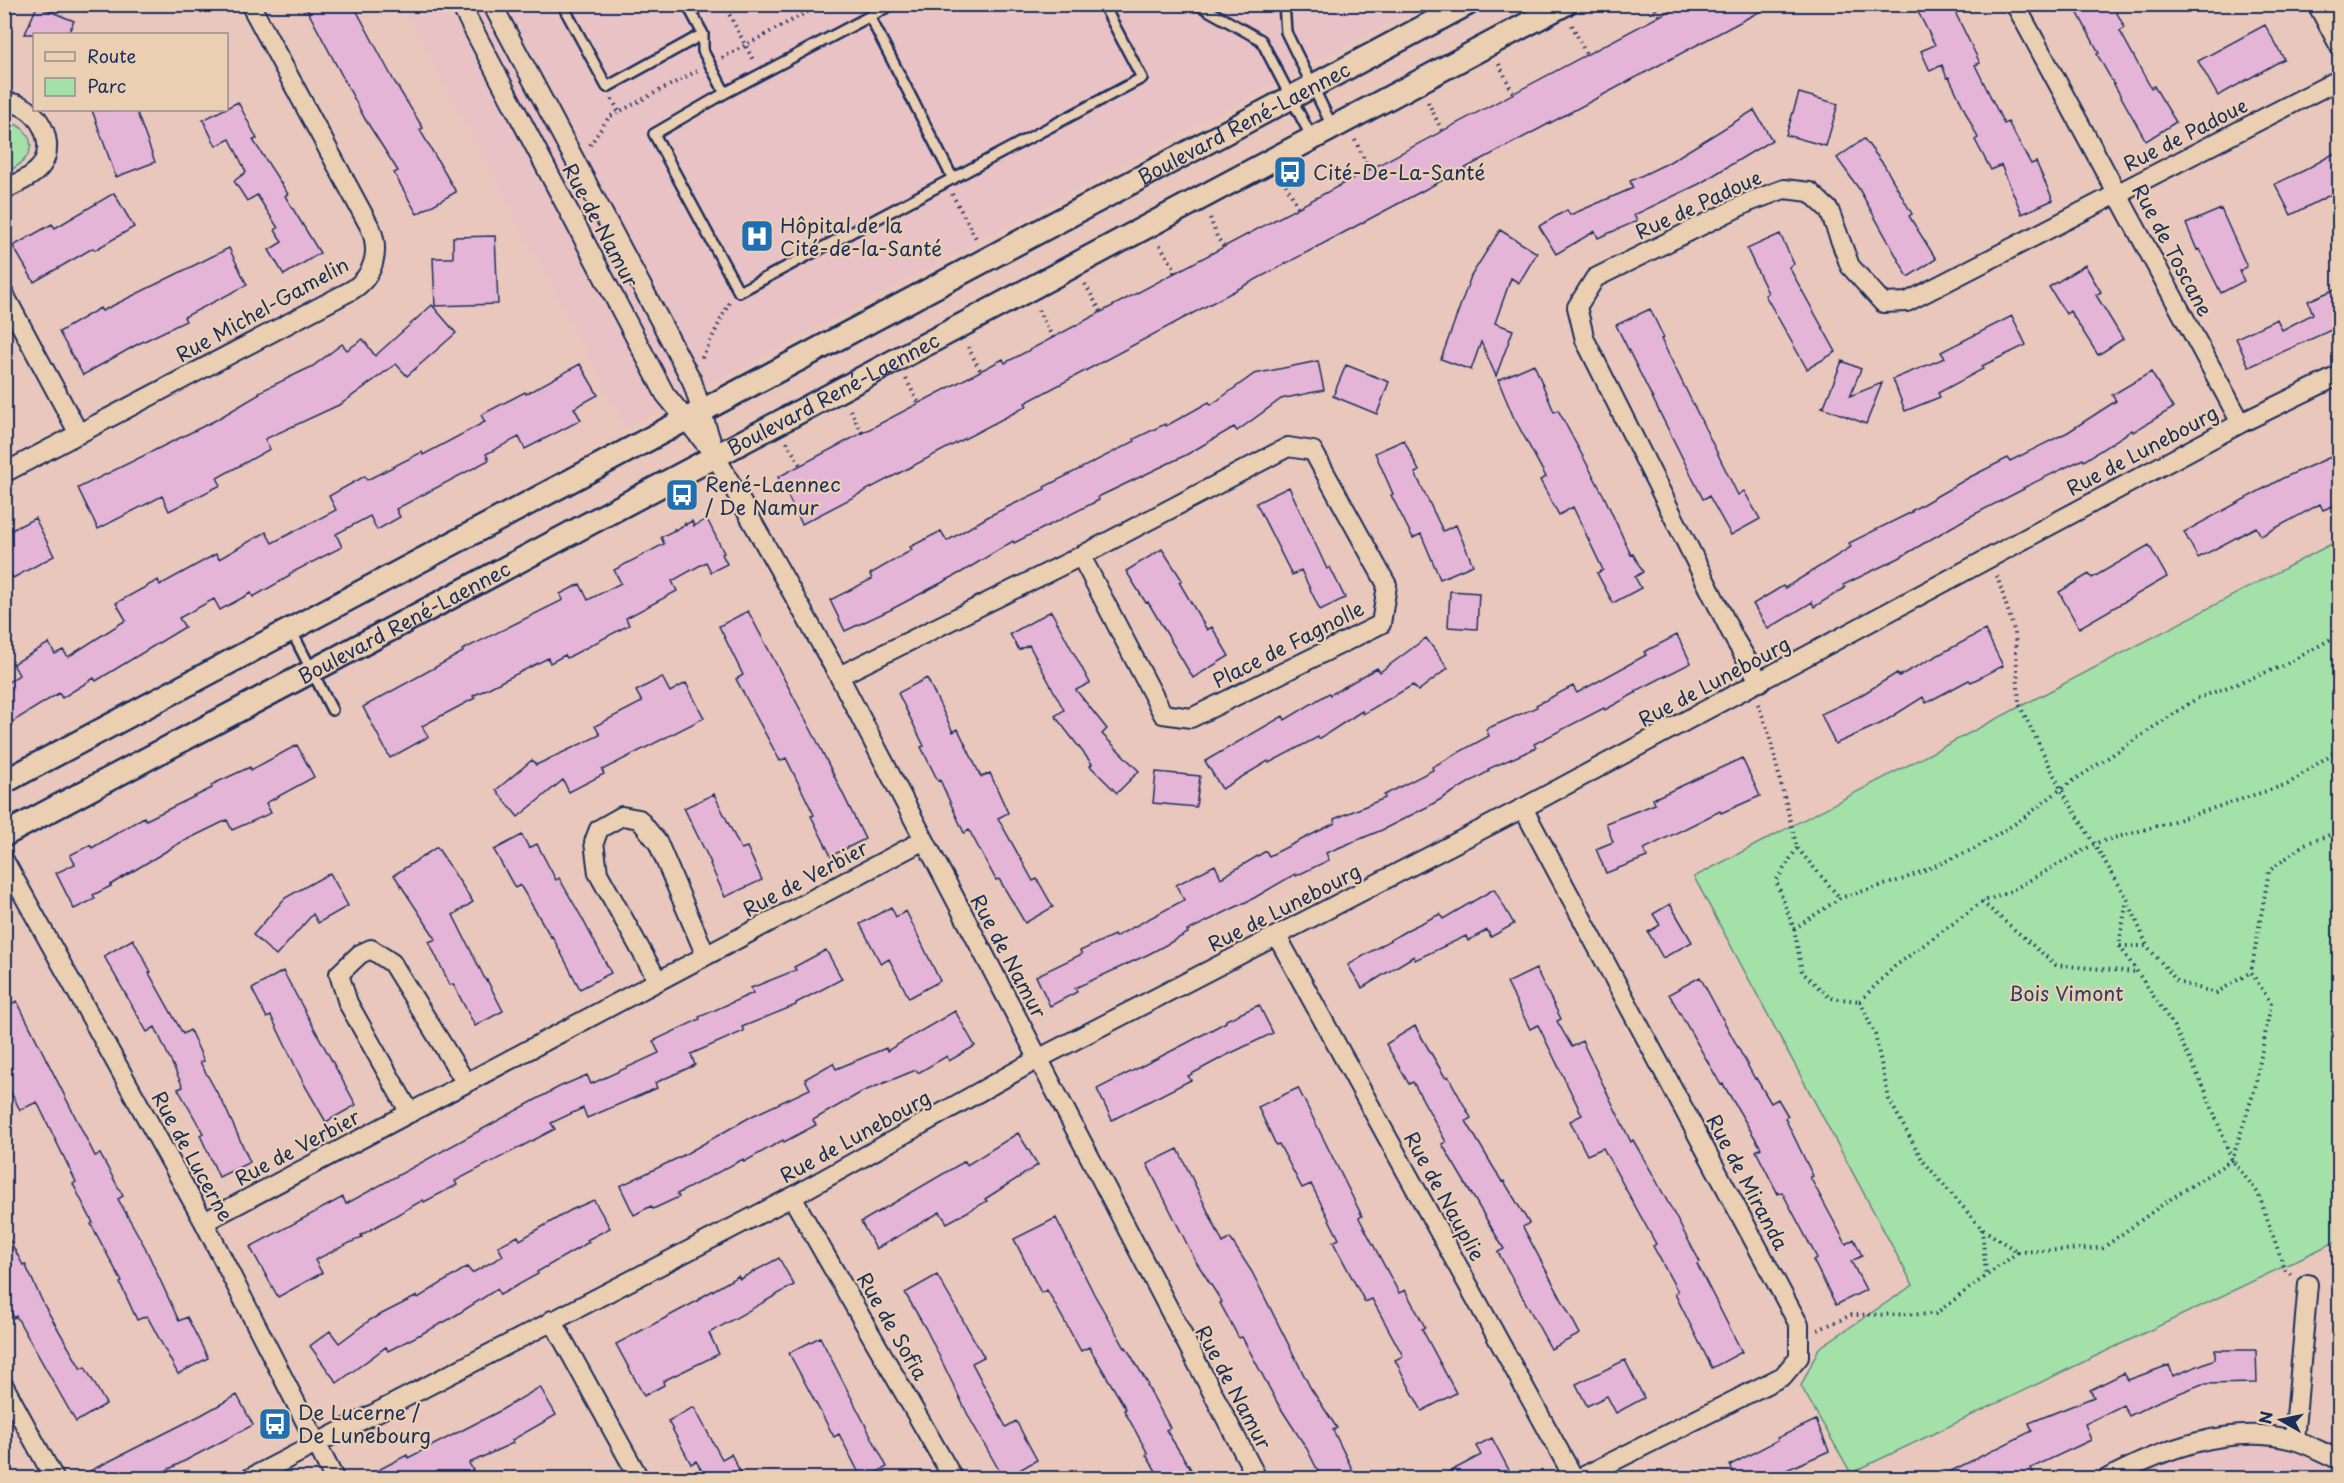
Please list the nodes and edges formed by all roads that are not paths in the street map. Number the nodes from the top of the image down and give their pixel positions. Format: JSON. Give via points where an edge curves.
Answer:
{"nodes":[{"id":1,"x":250,"y":4,"type":"edge"},
{"id":2,"x":492,"y":4,"type":"edge"},
{"id":3,"x":562,"y":4,"type":"edge"},
{"id":4,"x":687,"y":4,"type":"edge"},
{"id":5,"x":893,"y":4,"type":"edge"},
{"id":6,"x":1103,"y":4,"type":"edge"},
{"id":7,"x":1197,"y":4,"type":"edge"},
{"id":8,"x":1284,"y":4,"type":"edge"},
{"id":9,"x":1467,"y":4,"type":"edge"},
{"id":10,"x":2015,"y":4,"type":"edge"},
{"id":11,"x":2317,"y":4,"type":"edge"},
{"id":12,"x":463,"y":6,"type":"edge"},
{"id":13,"x":1568,"y":13,"type":"edge"},
{"id":14,"x":870,"y":17,"type":"junction"},
{"id":15,"x":703,"y":34,"type":"junction"},
{"id":16,"x":2340,"y":47,"type":"edge"},
{"id":17,"x":2340,"y":79,"type":"edge"},
{"id":18,"x":1313,"y":86,"type":"junction"},
{"id":19,"x":725,"y":93,"type":"junction"},
{"id":20,"x":1292,"y":98,"type":"junction"},
{"id":21,"x":4,"y":104,"type":"edge"},
{"id":22,"x":1334,"y":128,"type":"junction"},
{"id":23,"x":1312,"y":140,"type":"junction"},
{"id":24,"x":953,"y":179,"type":"junction"},
{"id":25,"x":4,"y":190,"type":"edge"},
{"id":26,"x":2117,"y":195,"type":"junction"},
{"id":27,"x":4,"y":294,"type":"edge"},
{"id":28,"x":2340,"y":375,"type":"edge"},
{"id":29,"x":693,"y":415,"type":"junction"},
{"id":30,"x":2241,"y":423,"type":"junction"},
{"id":31,"x":79,"y":434,"type":"junction"},
{"id":32,"x":716,"y":457,"type":"junction"},
{"id":33,"x":4,"y":473,"type":"edge"},
{"id":34,"x":1081,"y":556,"type":"junction"},
{"id":35,"x":291,"y":630,"type":"junction"},
{"id":36,"x":312,"y":672,"type":"junction"},
{"id":37,"x":839,"y":676,"type":"junction"},
{"id":38,"x":1756,"y":685,"type":"junction"},
{"id":39,"x":333,"y":710,"type":"dead end"},
{"id":40,"x":4,"y":782,"type":"edge"},
{"id":41,"x":1523,"y":808,"type":"junction"},
{"id":42,"x":4,"y":835,"type":"edge"},
{"id":43,"x":924,"y":840,"type":"junction"},
{"id":44,"x":4,"y":860,"type":"edge"},
{"id":45,"x":1277,"y":936,"type":"junction"},
{"id":46,"x":706,"y":956,"type":"junction"},
{"id":47,"x":658,"y":981,"type":"junction"},
{"id":48,"x":1038,"y":1059,"type":"junction"},
{"id":49,"x":466,"y":1083,"type":"junction"},
{"id":50,"x":410,"y":1113,"type":"junction"},
{"id":51,"x":792,"y":1197,"type":"junction"},
{"id":52,"x":204,"y":1222,"type":"junction"},
{"id":53,"x":2308,"y":1284,"type":"road end"},
{"id":54,"x":552,"y":1320,"type":"junction"},
{"id":55,"x":4,"y":1386,"type":"edge"},
{"id":56,"x":2294,"y":1440,"type":"junction"},
{"id":57,"x":316,"y":1444,"type":"junction"},
{"id":58,"x":2340,"y":1460,"type":"edge"},
{"id":59,"x":54,"y":1479,"type":"edge"},
{"id":60,"x":250,"y":1479,"type":"edge"},
{"id":61,"x":334,"y":1479,"type":"edge"},
{"id":62,"x":639,"y":1479,"type":"edge"},
{"id":63,"x":953,"y":1479,"type":"edge"},
{"id":64,"x":1257,"y":1479,"type":"edge"},
{"id":65,"x":1574,"y":1479,"type":"edge"},
{"id":66,"x":1580,"y":1479,"type":"edge"},
{"id":67,"x":2108,"y":1479,"type":"edge"}],
"edges":[{"from":1,"to":31,"type":"street","name":"Rue Michel-Gamelin","via":[[370,229],[375,244],[372,267],[352,290]]},
{"from":2,"to":29,"type":"street","name":"Rue de Namur","via":[[687,373]]},
{"from":3,"to":15,"type":"lane","via":[[607,87]]},
{"from":4,"to":15,"type":"lane"},
{"from":5,"to":14,"type":"lane"},
{"from":6,"to":24,"type":"lane","via":[[1142,78]]},
{"from":7,"to":20,"type":"lane","via":[[1261,40]]},
{"from":8,"to":18,"type":"lane","via":[[1286,32]]},
{"from":9,"to":18,"type":"street","name":"Boulevard René-Laennec"},
{"from":10,"to":26,"type":"street","name":"Rue de Toscane"},
{"from":11,"to":16,"type":"street"},
{"from":12,"to":29,"type":"street","name":"Rue de Namur","via":[[665,394]]},
{"from":13,"to":22,"type":"street","name":"Boulevard René-Laennec"},
{"from":14,"to":19,"type":"lane"},
{"from":14,"to":24,"type":"lane"},
{"from":15,"to":19,"type":"lane","via":[[703,51]]},
{"from":17,"to":26,"type":"street","name":"Rue de Padoue"},
{"from":18,"to":20,"type":"street","name":"Boulevard René-Laennec"},
{"from":18,"to":22,"type":"lane"},
{"from":19,"to":24,"type":"lane","via":[[654,134],[739,292]]},
{"from":20,"to":23,"type":"lane"},
{"from":20,"to":29,"type":"street","name":"Boulevard René-Laennec"},
{"from":21,"to":25,"type":"street","via":[[18,104],[33,113],[46,136],[48,149],[36,172]]},
{"from":22,"to":23,"type":"street","name":"Boulevard René-Laennec"},
{"from":23,"to":32,"type":"street","name":"Boulevard René-Laennec"},
{"from":26,"to":30,"type":"street","name":"Rue de Toscane"},
{"from":26,"to":38,"type":"street","name":"Rue de Padoue","via":[[1907,302],[1883,303],[1850,266],[1829,210],[1810,192],[1784,189],[1749,202],[1595,278],[1577,307],[1585,340]]},
{"from":27,"to":31,"type":"street"},
{"from":28,"to":30,"type":"street","name":"Rue de Lunebourg"},
{"from":29,"to":32,"type":"street","name":"Rue de Namur"},
{"from":29,"to":35,"type":"street","name":"Boulevard René-Laennec"},
{"from":30,"to":38,"type":"street","name":"Rue de Lunebourg"},
{"from":31,"to":33,"type":"street","name":"Rue Michel-Gamelin"},
{"from":32,"to":36,"type":"street","name":"Boulevard René-Laennec"},
{"from":32,"to":37,"type":"street","name":"Rue de Namur"},
{"from":34,"to":34,"type":"street","name":"Place de Fagnolle","via":[[1288,447],[1312,451],[1388,585],[1381,624],[1191,718],[1163,714]]},
{"from":34,"to":37,"type":"street","name":"Place de Fagnolle"},
{"from":35,"to":36,"type":"lane"},
{"from":35,"to":40,"type":"street","name":"Boulevard René-Laennec"},
{"from":36,"to":39,"type":"lane"},
{"from":36,"to":42,"type":"street","name":"Boulevard René-Laennec"},
{"from":37,"to":43,"type":"street","name":"Rue de Namur"},
{"from":38,"to":41,"type":"street","name":"Rue de Lunebourg"},
{"from":41,"to":45,"type":"street","name":"Rue de Lunebourg"},
{"from":41,"to":66,"type":"street","name":"Rue de Miranda","via":[[1799,1325],[1799,1357],[1783,1376]]},
{"from":43,"to":46,"type":"street","name":"Rue de Verbier"},
{"from":43,"to":48,"type":"street","name":"Rue de Namur"},
{"from":44,"to":52,"type":"street","name":"Rue de Lucerne"},
{"from":45,"to":48,"type":"street","name":"Rue de Lunebourg"},
{"from":45,"to":65,"type":"street","name":"Rue de Nauplie"},
{"from":46,"to":47,"type":"street","name":"Rue de Verbier"},
{"from":46,"to":47,"type":"street","via":[[658,843],[639,819],[622,816],[599,829],[594,842],[598,873]]},
{"from":47,"to":49,"type":"street","name":"Rue de Verbier"},
{"from":48,"to":51,"type":"street","name":"Rue de Lunebourg"},
{"from":48,"to":64,"type":"street","name":"Rue de Namur"},
{"from":49,"to":50,"type":"street","name":"Rue de Verbier"},
{"from":49,"to":50,"type":"street","via":[[392,963],[371,949],[360,954],[339,974],[348,1003]]},
{"from":50,"to":52,"type":"street","name":"Rue de Verbier"},
{"from":51,"to":54,"type":"street","name":"Rue de Lunebourg"},
{"from":51,"to":63,"type":"street","name":"Rue de Sofia"},
{"from":52,"to":57,"type":"street","name":"Rue de Lucerne"},
{"from":53,"to":56,"type":"street"},
{"from":54,"to":57,"type":"street","name":"Rue de Lunebourg"},
{"from":54,"to":62,"type":"street"},
{"from":55,"to":59,"type":"street"},
{"from":56,"to":58,"type":"street"},
{"from":56,"to":67,"type":"street","via":[[2260,1435],[2211,1437],[2138,1462]]},
{"from":57,"to":60,"type":"street","name":"Rue de Lunebourg"},
{"from":57,"to":61,"type":"street","name":"Rue de Lucerne"}]}
